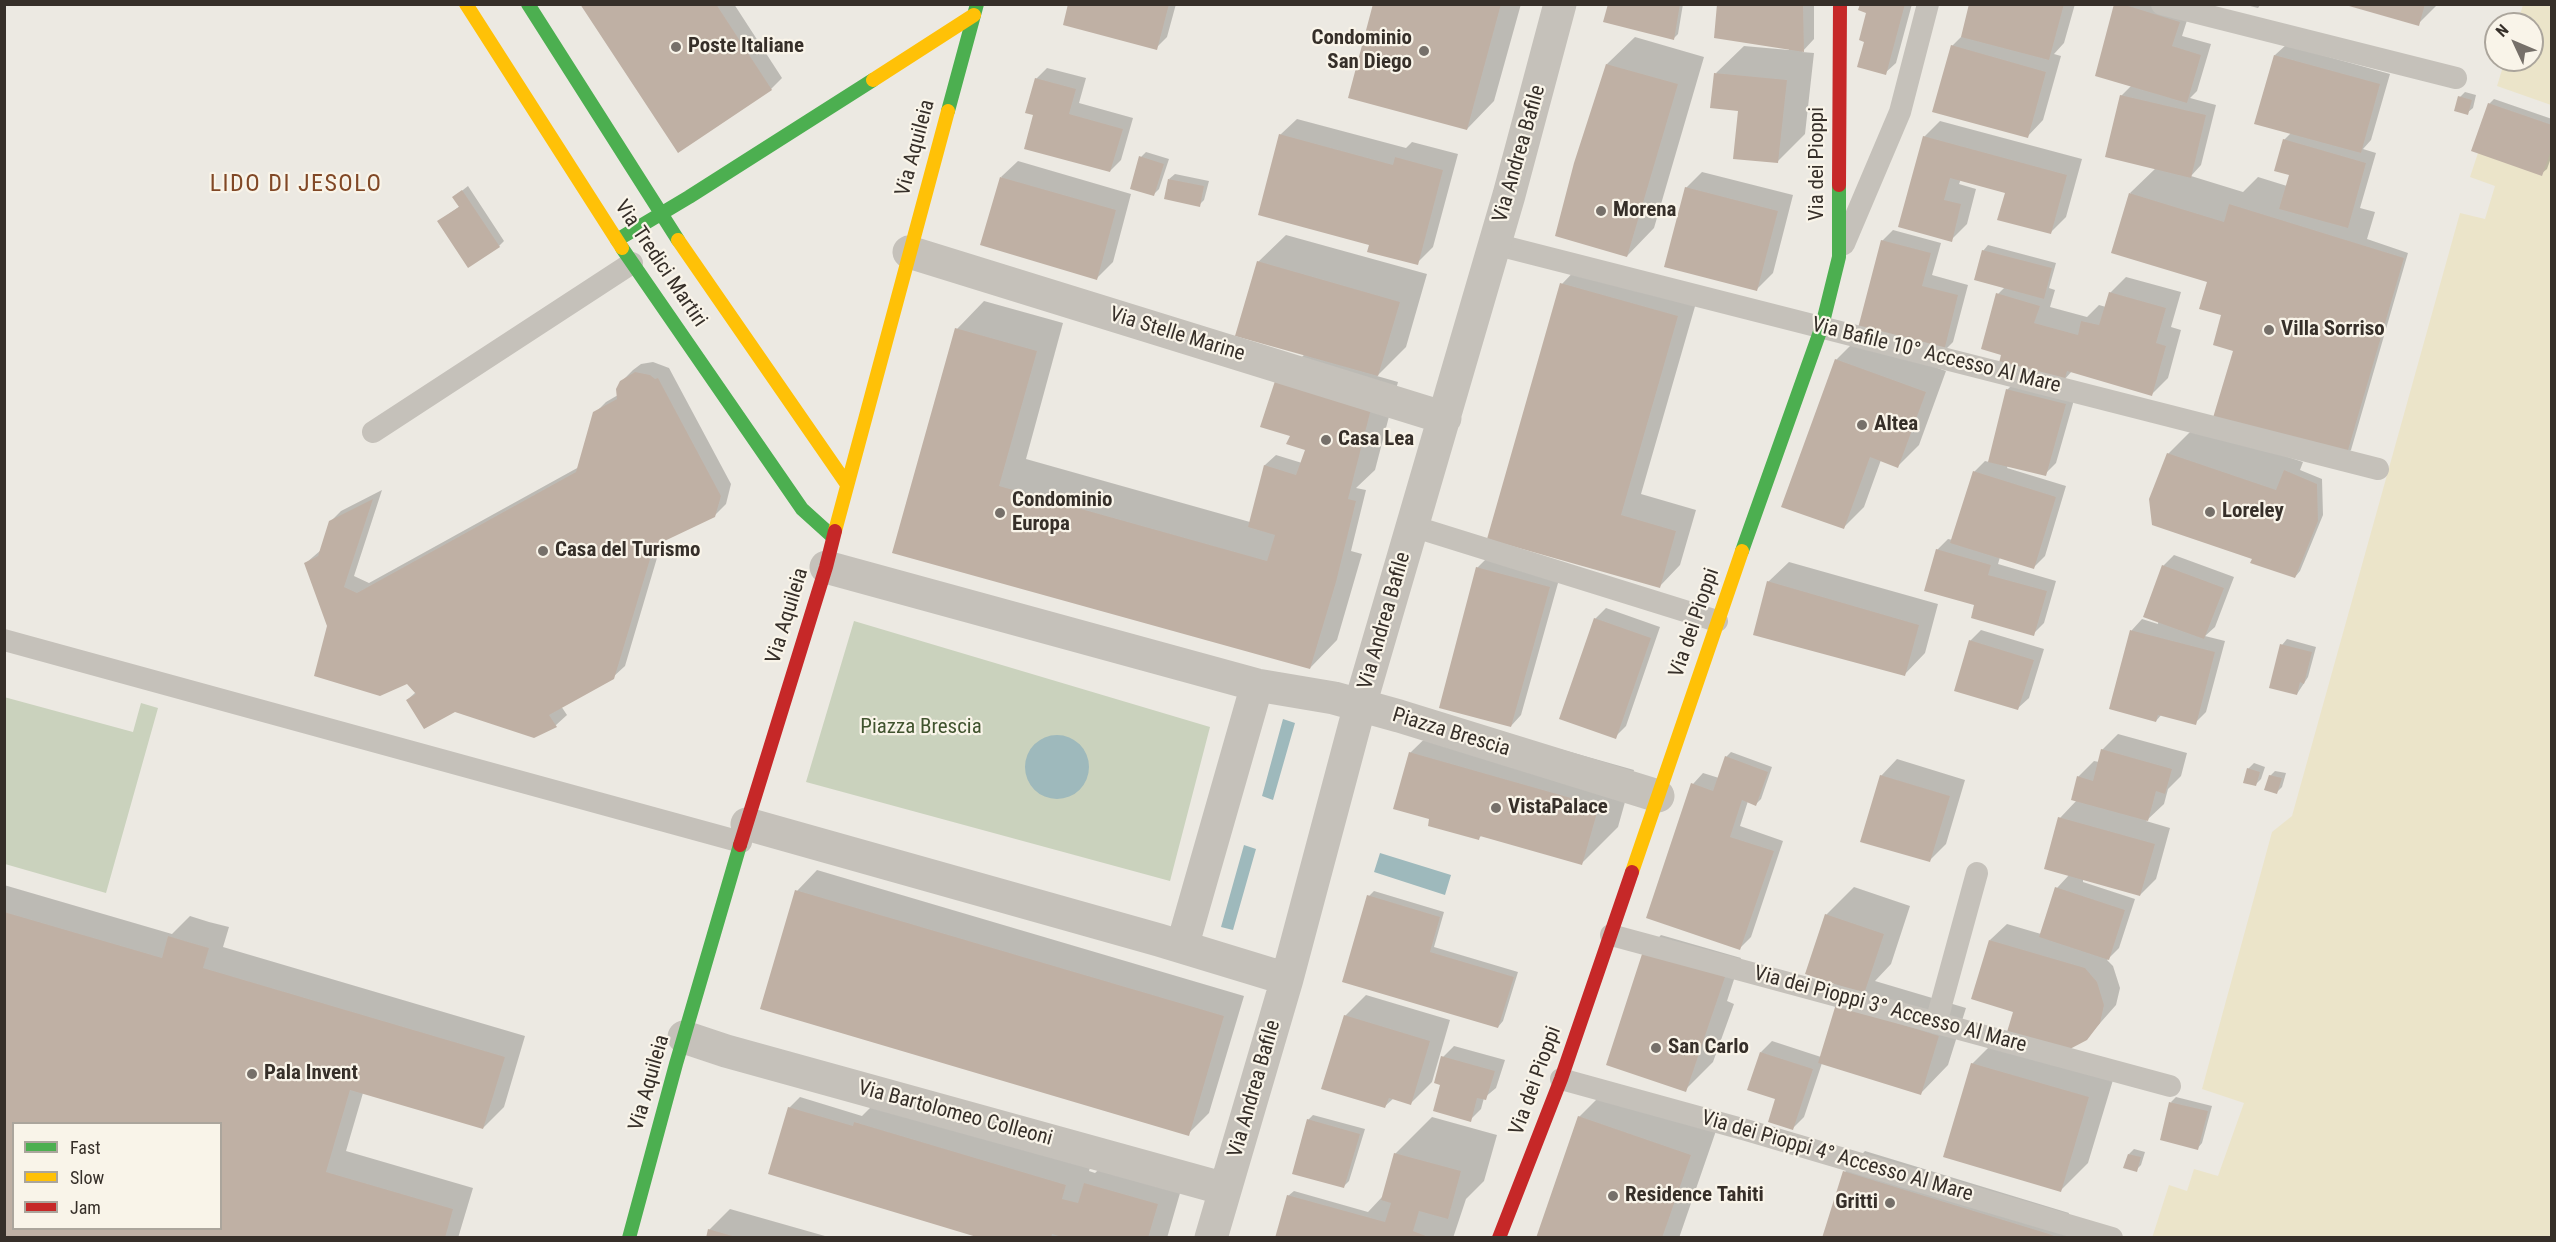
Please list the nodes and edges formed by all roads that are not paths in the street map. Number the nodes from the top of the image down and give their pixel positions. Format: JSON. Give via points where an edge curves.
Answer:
{"nodes":[{"id":1,"x":466,"y":4,"type":"edge"},
{"id":2,"x":528,"y":4,"type":"edge"},
{"id":3,"x":1560,"y":4,"type":"edge"},
{"id":4,"x":1840,"y":4,"type":"edge"},
{"id":5,"x":1928,"y":4,"type":"edge"},
{"id":6,"x":2162,"y":4,"type":"edge"},
{"id":7,"x":976,"y":10,"type":"edge"},
{"id":8,"x":2456,"y":78,"type":"dead end"},
{"id":9,"x":660,"y":214,"type":"junction"},
{"id":10,"x":617,"y":240,"type":"junction"},
{"id":11,"x":1494,"y":244,"type":"junction"},
{"id":12,"x":909,"y":252,"type":"junction"},
{"id":13,"x":1839,"y":256,"type":"junction"},
{"id":14,"x":632,"y":263,"type":"junction"},
{"id":15,"x":1822,"y":326,"type":"junction"},
{"id":16,"x":1445,"y":418,"type":"junction"},
{"id":17,"x":373,"y":432,"type":"dead end"},
{"id":18,"x":2378,"y":469,"type":"dead end"},
{"id":19,"x":846,"y":483,"type":"junction"},
{"id":20,"x":1412,"y":526,"type":"junction"},
{"id":21,"x":829,"y":552,"type":"junction"},
{"id":22,"x":1717,"y":621,"type":"junction"},
{"id":23,"x":4,"y":640,"type":"edge"},
{"id":24,"x":1257,"y":685,"type":"junction"},
{"id":25,"x":1360,"y":705,"type":"junction"},
{"id":26,"x":1658,"y":796,"type":"junction"},
{"id":27,"x":744,"y":833,"type":"junction"},
{"id":28,"x":1977,"y":873,"type":"dead end"},
{"id":29,"x":1611,"y":935,"type":"junction"},
{"id":30,"x":1182,"y":947,"type":"junction"},
{"id":31,"x":1287,"y":979,"type":"junction"},
{"id":32,"x":1936,"y":1023,"type":"junction"},
{"id":33,"x":684,"y":1037,"type":"junction"},
{"id":34,"x":1561,"y":1079,"type":"junction"},
{"id":35,"x":2170,"y":1086,"type":"dead end"},
{"id":36,"x":1225,"y":1189,"type":"junction"},
{"id":37,"x":629,"y":1238,"type":"edge"},
{"id":38,"x":1211,"y":1238,"type":"edge"},
{"id":39,"x":1499,"y":1238,"type":"edge"},
{"id":40,"x":2112,"y":1238,"type":"edge"}],
"edges":[{"from":1,"to":10,"type":"street","name":"Via Tredici Martiri"},
{"from":2,"to":9,"type":"street","name":"Via Tredici Martiri"},
{"from":3,"to":11,"type":"street","name":"Via Andrea Bafile"},
{"from":4,"to":13,"type":"street","name":"Via dei Pioppi"},
{"from":5,"to":13,"type":"lane","via":[[1900,112]]},
{"from":6,"to":8,"type":"lane"},
{"from":7,"to":9,"type":"street"},
{"from":7,"to":12,"type":"street","name":"Via Aquileia"},
{"from":9,"to":10,"type":"street"},
{"from":9,"to":19,"type":"street","name":"Via Tredici Martiri"},
{"from":10,"to":14,"type":"street","name":"Via Tredici Martiri"},
{"from":11,"to":15,"type":"lane","name":"Via Bafile 10° Accesso Al Mare"},
{"from":11,"to":16,"type":"street","name":"Via Andrea Bafile"},
{"from":12,"to":16,"type":"street","name":"Via Stelle Marine"},
{"from":12,"to":19,"type":"street","name":"Via Aquileia"},
{"from":13,"to":15,"type":"street","name":"Via dei Pioppi"},
{"from":14,"to":17,"type":"lane"},
{"from":14,"to":21,"type":"street","name":"Via Tredici Martiri"},
{"from":15,"to":18,"type":"lane","name":"Via Bafile 10° Accesso Al Mare"},
{"from":15,"to":22,"type":"street","name":"Via dei Pioppi"},
{"from":16,"to":20,"type":"street","name":"Via Andrea Bafile"},
{"from":19,"to":21,"type":"street","name":"Via Aquileia"},
{"from":20,"to":22,"type":"lane"},
{"from":20,"to":25,"type":"street","name":"Via Andrea Bafile"},
{"from":21,"to":24,"type":"street","name":"Piazza Brescia"},
{"from":21,"to":27,"type":"street","name":"Via Aquileia"},
{"from":22,"to":26,"type":"street","name":"Via dei Pioppi"},
{"from":23,"to":27,"type":"lane"},
{"from":24,"to":25,"type":"street","name":"Piazza Brescia"},
{"from":24,"to":30,"type":"street"},
{"from":25,"to":26,"type":"street","name":"Piazza Brescia"},
{"from":25,"to":31,"type":"street","name":"Via Andrea Bafile"},
{"from":26,"to":29,"type":"street","name":"Via dei Pioppi"},
{"from":27,"to":30,"type":"street"},
{"from":27,"to":33,"type":"street","name":"Via Aquileia"},
{"from":28,"to":32,"type":"lane"},
{"from":29,"to":32,"type":"lane","name":"Via dei Pioppi 3° Accesso Al Mare"},
{"from":29,"to":34,"type":"street","name":"Via dei Pioppi"},
{"from":30,"to":31,"type":"street"},
{"from":31,"to":36,"type":"street","name":"Via Andrea Bafile"},
{"from":32,"to":35,"type":"lane","name":"Via dei Pioppi 3° Accesso Al Mare"},
{"from":33,"to":36,"type":"street","name":"Via Bartolomeo Colleoni"},
{"from":33,"to":37,"type":"street","name":"Via Aquileia"},
{"from":34,"to":39,"type":"street","name":"Via dei Pioppi"},
{"from":34,"to":40,"type":"lane","name":"Via dei Pioppi 4° Accesso Al Mare"},
{"from":36,"to":38,"type":"street","name":"Via Andrea Bafile"}]}
